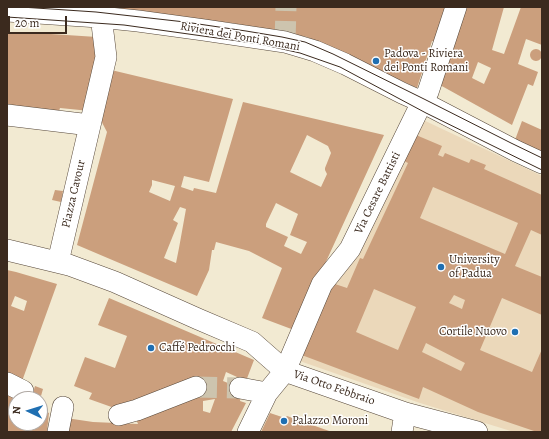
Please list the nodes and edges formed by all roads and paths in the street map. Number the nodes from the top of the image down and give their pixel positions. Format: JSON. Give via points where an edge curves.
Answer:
{"nodes":[{"id":1,"x":456,"y":7,"type":"edge"},
{"id":2,"x":7,"y":11,"type":"edge"},
{"id":3,"x":96,"y":12,"type":"edge"},
{"id":4,"x":422,"y":102,"type":"junction"},
{"id":5,"x":7,"y":115,"type":"edge"},
{"id":6,"x":92,"y":119,"type":"junction"},
{"id":7,"x":542,"y":163,"type":"edge"},
{"id":8,"x":7,"y":250,"type":"edge"},
{"id":9,"x":64,"y":263,"type":"junction"},
{"id":10,"x":285,"y":371,"type":"junction"},
{"id":11,"x":196,"y":388,"type":"tunnel mouth"},
{"id":12,"x":240,"y":388,"type":"tunnel mouth"},
{"id":13,"x":267,"y":393,"type":"junction"},
{"id":14,"x":62,"y":407,"type":"dead end"},
{"id":15,"x":119,"y":416,"type":"dead end"},
{"id":16,"x":403,"y":422,"type":"edge"},
{"id":17,"x":58,"y":432,"type":"edge"},
{"id":18,"x":248,"y":432,"type":"edge"},
{"id":19,"x":477,"y":432,"type":"edge"}],
"edges":[{"from":1,"to":4,"type":"street","name":"Via Cesare Battisti","via":[[428,92]]},
{"from":2,"to":3,"type":"street","name":"Riviera dei Ponti Romani"},
{"from":3,"to":4,"type":"street","name":"Riviera dei Ponti Romani","via":[[285,42],[321,53]]},
{"from":3,"to":6,"type":"street","name":"Piazza Cavour","via":[[102,24],[106,57]]},
{"from":4,"to":7,"type":"street","name":"Riviera dei Ponti Romani"},
{"from":4,"to":10,"type":"street","name":"Via Cesare Battisti","via":[[350,250],[322,284]]},
{"from":5,"to":6,"type":"street"},
{"from":6,"to":9,"type":"street","name":"Piazza Cavour"},
{"from":8,"to":9,"type":"street"},
{"from":9,"to":10,"type":"street","name":"Via Otto Febbraio","via":[[115,282],[252,342]]},
{"from":10,"to":13,"type":"street","name":"Via Cesare Battisti"},
{"from":10,"to":16,"type":"street","name":"Via Otto Febbraio"},
{"from":11,"to":15,"type":"street"},
{"from":12,"to":13,"type":"street"},
{"from":13,"to":18,"type":"street","name":"Via Cesare Battisti"},
{"from":14,"to":17,"type":"street"},
{"from":16,"to":19,"type":"street","name":"Via Otto Febbraio"}]}
